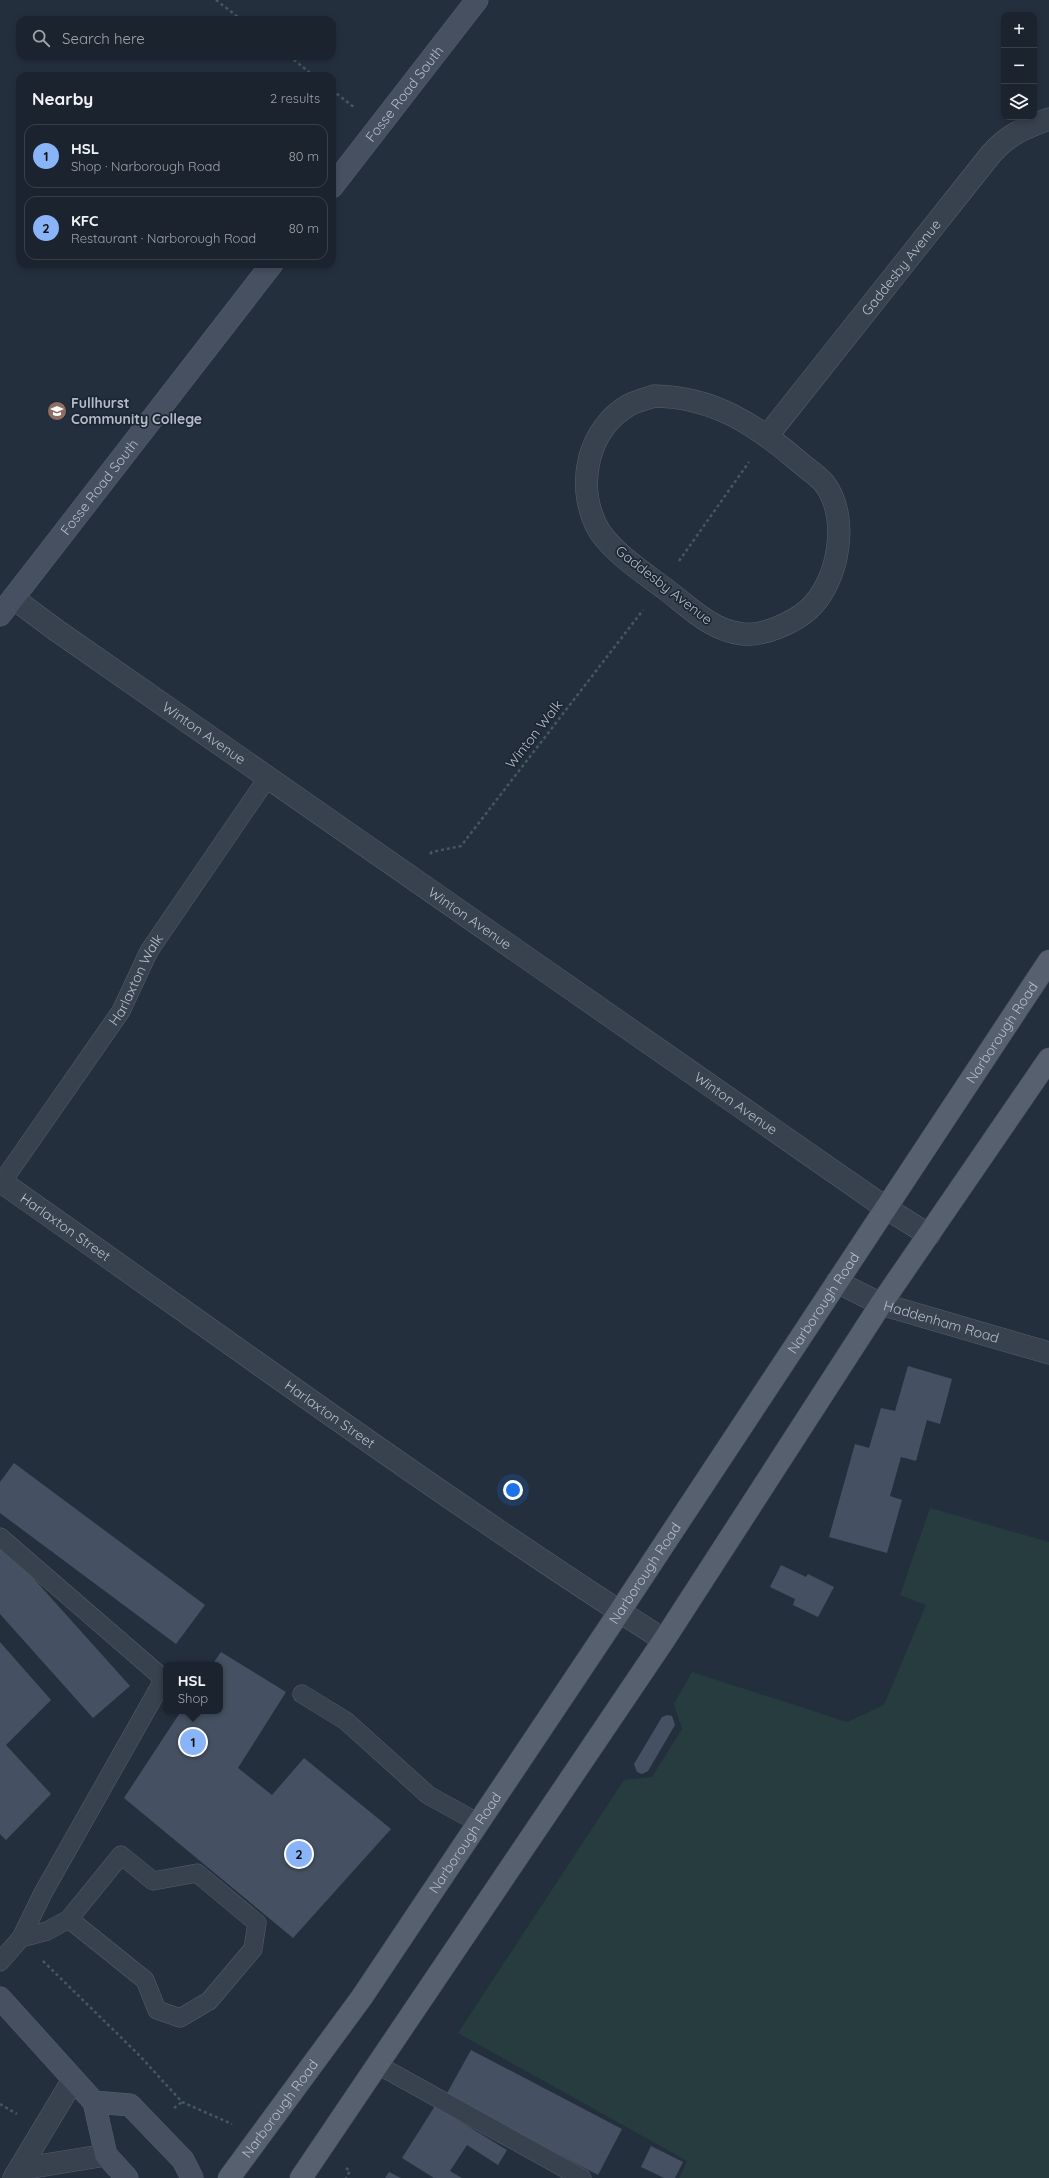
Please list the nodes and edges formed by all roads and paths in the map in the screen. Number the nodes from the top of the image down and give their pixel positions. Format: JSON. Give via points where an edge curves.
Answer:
{"nodes":[{"id":1,"x":216,"y":0,"type":"edge"},
{"id":2,"x":477,"y":0,"type":"edge"},
{"id":3,"x":237,"y":16,"type":"edge"},
{"id":4,"x":293,"y":60,"type":"edge"},
{"id":5,"x":309,"y":72,"type":"edge"},
{"id":6,"x":1049,"y":119,"type":"edge"},
{"id":7,"x":336,"y":182,"type":"edge"},
{"id":8,"x":269,"y":268,"type":"edge"},
{"id":9,"x":768,"y":435,"type":"junction"},
{"id":10,"x":661,"y":586,"type":"junction"},
{"id":11,"x":13,"y":598,"type":"junction"},
{"id":12,"x":0,"y":615,"type":"edge"},
{"id":13,"x":268,"y":777,"type":"junction"},
{"id":14,"x":414,"y":878,"type":"junction"},
{"id":15,"x":1047,"y":966,"type":"edge"},
{"id":16,"x":1049,"y":1059,"type":"edge"},
{"id":17,"x":1,"y":1181,"type":"edge"},
{"id":18,"x":886,"y":1208,"type":"junction"},
{"id":19,"x":929,"y":1235,"type":"junction"},
{"id":20,"x":837,"y":1282,"type":"junction"},
{"id":21,"x":881,"y":1304,"type":"junction"},
{"id":22,"x":1049,"y":1353,"type":"edge"},
{"id":23,"x":0,"y":1537,"type":"edge"},
{"id":24,"x":620,"y":1611,"type":"junction"},
{"id":25,"x":664,"y":1640,"type":"junction"},
{"id":26,"x":163,"y":1678,"type":"edge"},
{"id":27,"x":163,"y":1681,"type":"edge"},
{"id":28,"x":302,"y":1694,"type":"dead end"},
{"id":29,"x":477,"y":1822,"type":"junction"},
{"id":30,"x":69,"y":1919,"type":"junction"},
{"id":31,"x":21,"y":1938,"type":"junction"},
{"id":32,"x":0,"y":1962,"type":"edge"},
{"id":33,"x":0,"y":1998,"type":"edge"},
{"id":34,"x":378,"y":2065,"type":"junction"},
{"id":35,"x":73,"y":2080,"type":"junction"},
{"id":36,"x":94,"y":2102,"type":"junction"},
{"id":37,"x":182,"y":2102,"type":"dead end"},
{"id":38,"x":106,"y":2156,"type":"junction"},
{"id":39,"x":350,"y":2171,"type":"dead end"},
{"id":40,"x":17,"y":2173,"type":"edge"},
{"id":41,"x":127,"y":2178,"type":"edge"},
{"id":42,"x":192,"y":2178,"type":"edge"},
{"id":43,"x":229,"y":2178,"type":"edge"},
{"id":44,"x":301,"y":2178,"type":"edge"},
{"id":45,"x":346,"y":2178,"type":"edge"},
{"id":46,"x":582,"y":2178,"type":"edge"}],
"edges":[{"from":1,"to":3,"type":"path"},
{"from":2,"to":7,"type":"street","name":"Fosse Road South"},
{"from":4,"to":5,"type":"path"},
{"from":6,"to":9,"type":"street","name":"Gaddesby Avenue","via":[[1004,139]]},
{"from":8,"to":11,"type":"street","name":"Fosse Road South"},
{"from":9,"to":10,"type":"path","name":"Winton Walk"},
{"from":9,"to":10,"type":"street","name":"Gaddesby Avenue","via":[[732,414],[677,396],[654,396],[630,405],[614,417],[601,433],[588,460],[587,478],[590,504],[597,526],[613,547]]},
{"from":9,"to":10,"type":"street","name":"Gaddesby Avenue","via":[[824,484],[832,499],[838,520],[839,540],[835,565],[826,585],[811,607],[797,618],[780,626],[744,634],[722,630],[704,620]]},
{"from":10,"to":14,"type":"path","name":"Winton Walk","via":[[461,846],[432,852]]},
{"from":11,"to":12,"type":"street","name":"Fosse Road South"},
{"from":11,"to":13,"type":"street","name":"Winton Avenue"},
{"from":13,"to":14,"type":"street","name":"Winton Avenue"},
{"from":13,"to":17,"type":"lane","name":"Harlaxton Walk","via":[[148,951],[121,1011]]},
{"from":14,"to":18,"type":"street","name":"Winton Avenue"},
{"from":15,"to":18,"type":"main road","name":"Narborough Road"},
{"from":16,"to":19,"type":"main road"},
{"from":17,"to":24,"type":"street","name":"Harlaxton Street","via":[[259,1366]]},
{"from":18,"to":19,"type":"street","name":"Winton Avenue"},
{"from":18,"to":20,"type":"main road","name":"Narborough Road"},
{"from":19,"to":21,"type":"main road"},
{"from":20,"to":21,"type":"street","name":"Haddenham Road"},
{"from":20,"to":24,"type":"main road","name":"Narborough Road"},
{"from":21,"to":22,"type":"street","name":"Haddenham Road"},
{"from":21,"to":25,"type":"main road"},
{"from":23,"to":26,"type":"lane"},
{"from":24,"to":25,"type":"street","name":"Harlaxton Street"},
{"from":24,"to":29,"type":"main road","name":"Narborough Road"},
{"from":25,"to":34,"type":"main road"},
{"from":27,"to":31,"type":"lane","via":[[43,1893]]},
{"from":28,"to":29,"type":"lane","via":[[346,1721],[428,1795]]},
{"from":29,"to":43,"type":"main road","name":"Narborough Road","via":[[362,1996]]},
{"from":30,"to":30,"type":"lane","via":[[145,1980],[157,2010],[180,2018],[209,2001],[253,1949],[257,1923],[196,1873],[153,1881],[121,1855]]},
{"from":30,"to":31,"type":"lane","via":[[47,1931]]},
{"from":31,"to":32,"type":"lane"},
{"from":31,"to":37,"type":"path","via":[[139,2055]]},
{"from":33,"to":35,"type":"street"},
{"from":34,"to":44,"type":"main road"},
{"from":34,"to":46,"type":"lane"},
{"from":35,"to":36,"type":"street"},
{"from":35,"to":40,"type":"street"},
{"from":36,"to":38,"type":"street"},
{"from":36,"to":42,"type":"street","via":[[130,2105],[183,2160]]},
{"from":38,"to":40,"type":"street"},
{"from":38,"to":41,"type":"street"},
{"from":39,"to":45,"type":"path"}]}
